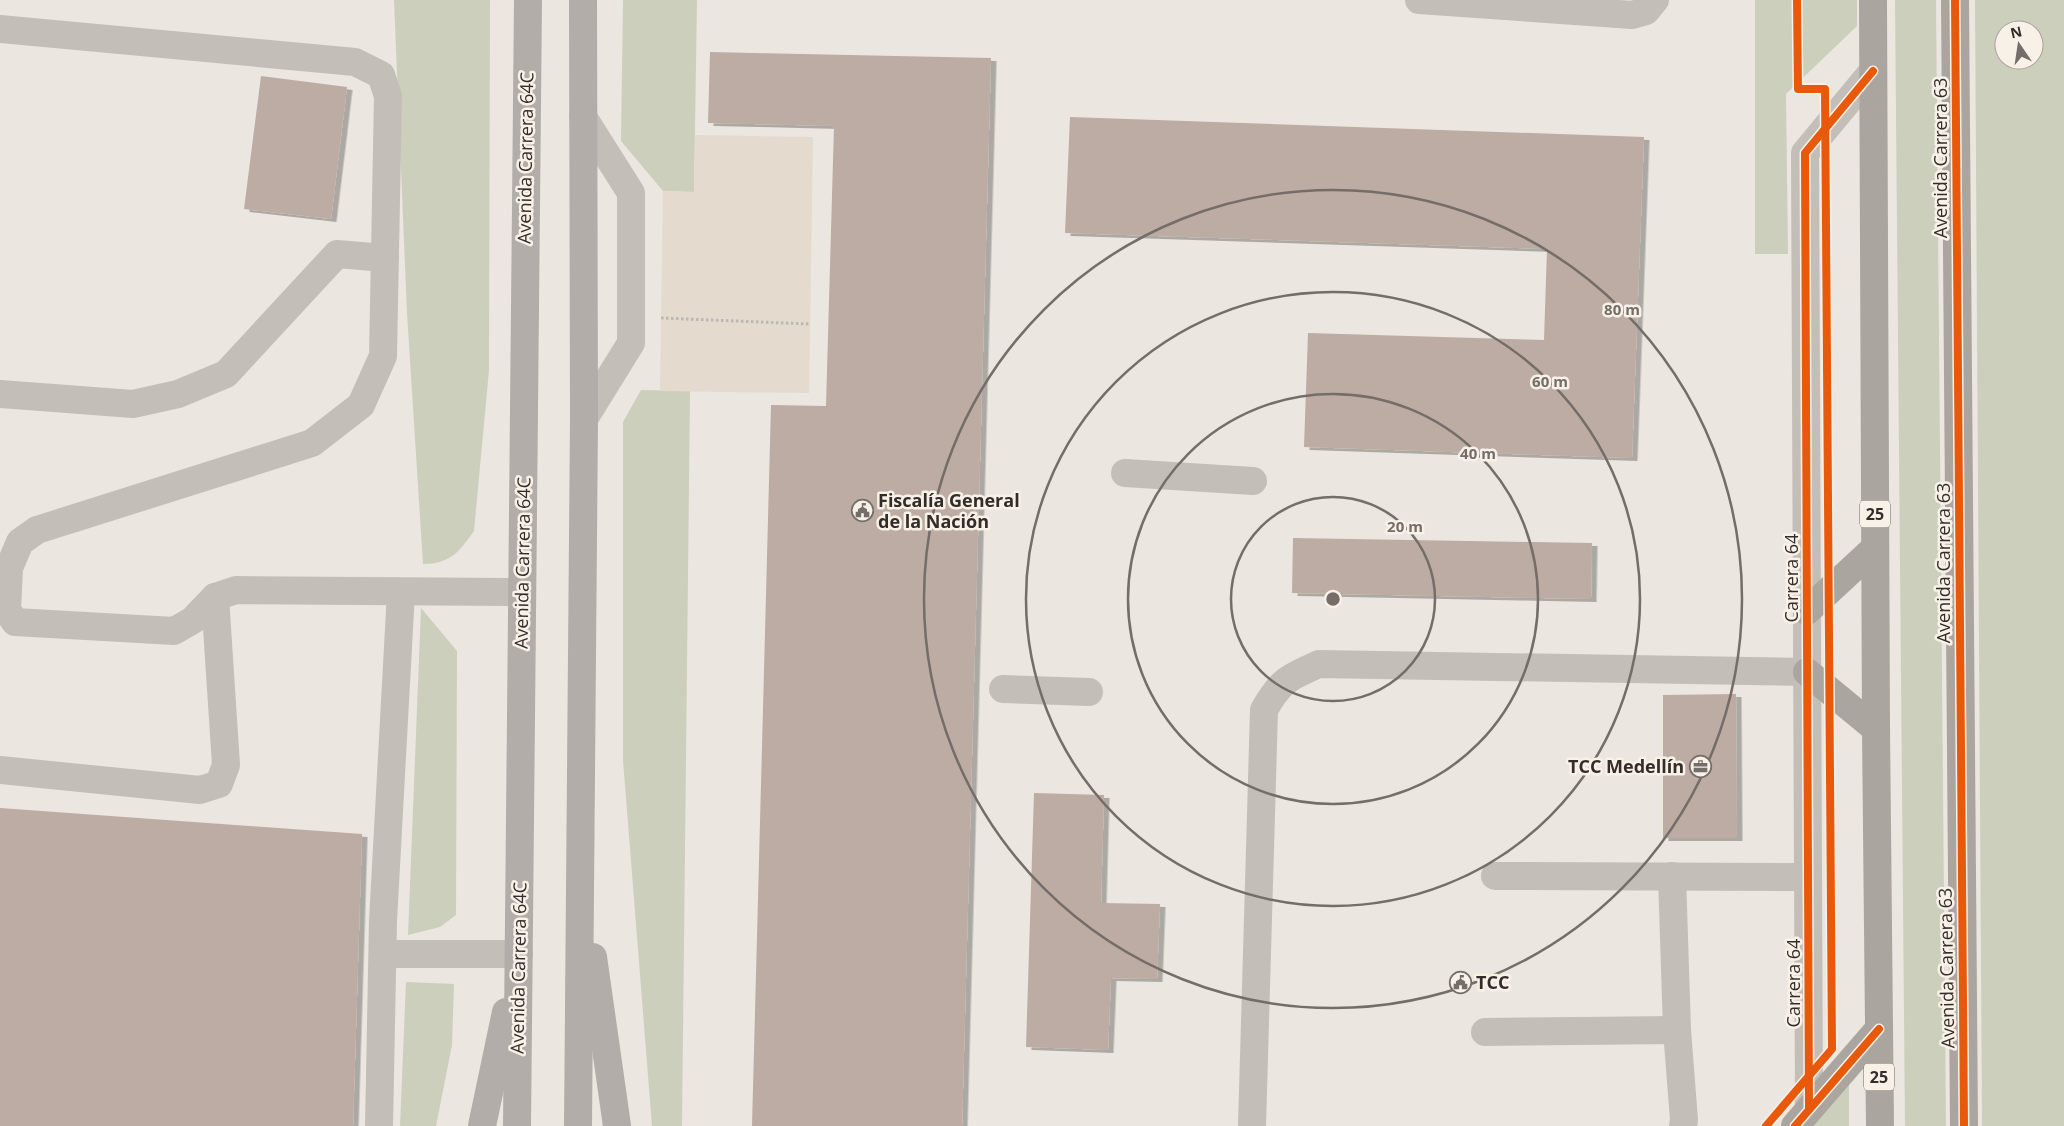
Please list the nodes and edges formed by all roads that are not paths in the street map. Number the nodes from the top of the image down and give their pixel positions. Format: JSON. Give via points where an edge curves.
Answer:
{"nodes":[{"id":1,"x":528,"y":0,"type":"edge"},
{"id":2,"x":583,"y":0,"type":"edge"},
{"id":3,"x":1419,"y":0,"type":"edge"},
{"id":4,"x":1655,"y":0,"type":"edge"},
{"id":5,"x":1873,"y":0,"type":"edge"},
{"id":6,"x":1955,"y":0,"type":"edge"},
{"id":7,"x":0,"y":29,"type":"edge"},
{"id":8,"x":1873,"y":71,"type":"junction"},
{"id":9,"x":583,"y":117,"type":"junction"},
{"id":10,"x":385,"y":258,"type":"junction"},
{"id":11,"x":0,"y":394,"type":"edge"},
{"id":12,"x":584,"y":419,"type":"junction"},
{"id":13,"x":1125,"y":473,"type":"dead end"},
{"id":14,"x":1254,"y":481,"type":"dead end"},
{"id":15,"x":1875,"y":548,"type":"junction"},
{"id":16,"x":401,"y":592,"type":"junction"},
{"id":17,"x":522,"y":592,"type":"junction"},
{"id":18,"x":215,"y":597,"type":"junction"},
{"id":19,"x":1807,"y":610,"type":"junction"},
{"id":20,"x":7,"y":625,"type":"edge"},
{"id":21,"x":1807,"y":672,"type":"junction"},
{"id":22,"x":1003,"y":689,"type":"dead end"},
{"id":23,"x":1089,"y":692,"type":"dead end"},
{"id":24,"x":1876,"y":729,"type":"junction"},
{"id":25,"x":0,"y":770,"type":"edge"},
{"id":26,"x":580,"y":864,"type":"junction"},
{"id":27,"x":1494,"y":876,"type":"dead end"},
{"id":28,"x":1672,"y":876,"type":"junction"},
{"id":29,"x":1808,"y":877,"type":"junction"},
{"id":30,"x":383,"y":954,"type":"junction"},
{"id":31,"x":519,"y":954,"type":"junction"},
{"id":32,"x":1879,"y":1028,"type":"junction"},
{"id":33,"x":1677,"y":1030,"type":"junction"},
{"id":34,"x":1485,"y":1032,"type":"dead end"},
{"id":35,"x":1802,"y":1118,"type":"edge"},
{"id":36,"x":379,"y":1126,"type":"edge"},
{"id":37,"x":482,"y":1126,"type":"edge"},
{"id":38,"x":517,"y":1126,"type":"edge"},
{"id":39,"x":578,"y":1126,"type":"edge"},
{"id":40,"x":617,"y":1126,"type":"edge"},
{"id":41,"x":1252,"y":1126,"type":"edge"},
{"id":42,"x":1683,"y":1126,"type":"edge"},
{"id":43,"x":1880,"y":1126,"type":"edge"},
{"id":44,"x":1964,"y":1126,"type":"edge"}],
"edges":[{"from":1,"to":17,"type":"main road","name":"Avenida Carrera 64C"},
{"from":2,"to":9,"type":"main road"},
{"from":3,"to":4,"type":"street","via":[[1632,15],[1646,11]]},
{"from":5,"to":8,"type":"highway","number":"25"},
{"from":6,"to":44,"type":"highway","name":"Avenida Carrera 63"},
{"from":7,"to":10,"type":"street","via":[[355,62],[381,75],[388,96]]},
{"from":8,"to":15,"type":"highway","number":"25"},
{"from":8,"to":19,"type":"street","name":"Carrera 64","via":[[1805,153]]},
{"from":9,"to":12,"type":"main road"},
{"from":9,"to":12,"type":"street","via":[[631,193],[631,344]]},
{"from":10,"to":11,"type":"street","via":[[337,254],[226,374],[178,394],[133,404]]},
{"from":10,"to":20,"type":"street","via":[[384,356],[360,405],[312,443],[36,530],[20,542],[9,568]]},
{"from":12,"to":26,"type":"main road"},
{"from":13,"to":14,"type":"street"},
{"from":15,"to":19,"type":"highway"},
{"from":15,"to":24,"type":"highway","number":"25"},
{"from":16,"to":17,"type":"street"},
{"from":16,"to":18,"type":"street","via":[[236,590]]},
{"from":16,"to":30,"type":"street"},
{"from":17,"to":31,"type":"main road","name":"Avenida Carrera 64C"},
{"from":18,"to":20,"type":"street","via":[[193,620],[174,631]]},
{"from":18,"to":25,"type":"street","via":[[226,765],[219,784],[200,790]]},
{"from":19,"to":21,"type":"street","name":"Carrera 64"},
{"from":21,"to":24,"type":"highway"},
{"from":21,"to":29,"type":"street","name":"Carrera 64"},
{"from":21,"to":41,"type":"street","via":[[1319,664],[1293,676],[1275,690],[1264,710]]},
{"from":22,"to":23,"type":"street"},
{"from":24,"to":32,"type":"highway","number":"25"},
{"from":26,"to":39,"type":"main road"},
{"from":26,"to":40,"type":"main road"},
{"from":27,"to":28,"type":"street"},
{"from":28,"to":29,"type":"street"},
{"from":28,"to":33,"type":"street"},
{"from":29,"to":35,"type":"street","name":"Carrera 64"},
{"from":30,"to":31,"type":"street"},
{"from":30,"to":36,"type":"street"},
{"from":31,"to":37,"type":"main road"},
{"from":31,"to":38,"type":"main road","name":"Avenida Carrera 64C"},
{"from":32,"to":35,"type":"highway"},
{"from":32,"to":43,"type":"highway","number":"25"},
{"from":33,"to":34,"type":"street"},
{"from":33,"to":42,"type":"street"}]}
